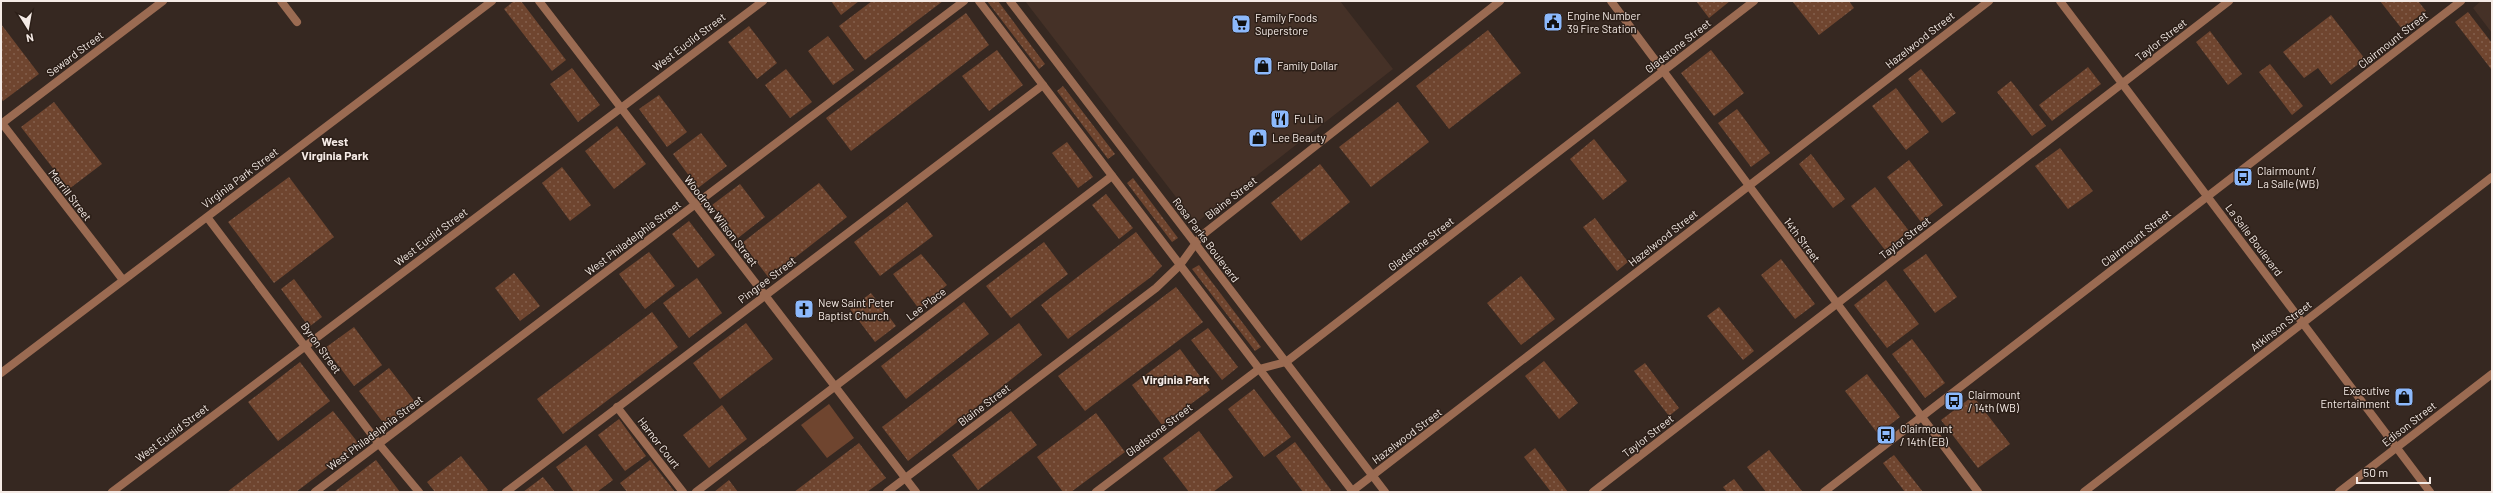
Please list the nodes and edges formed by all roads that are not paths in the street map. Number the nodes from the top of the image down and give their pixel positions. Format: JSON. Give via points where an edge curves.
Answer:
{"nodes":[{"id":1,"x":163,"y":1,"type":"edge"},
{"id":2,"x":281,"y":1,"type":"edge"},
{"id":3,"x":492,"y":1,"type":"edge"},
{"id":4,"x":539,"y":1,"type":"edge"},
{"id":5,"x":763,"y":1,"type":"edge"},
{"id":6,"x":964,"y":1,"type":"edge"},
{"id":7,"x":979,"y":1,"type":"edge"},
{"id":8,"x":1010,"y":1,"type":"edge"},
{"id":9,"x":1500,"y":1,"type":"edge"},
{"id":10,"x":1610,"y":1,"type":"edge"},
{"id":11,"x":1754,"y":1,"type":"edge"},
{"id":12,"x":1989,"y":1,"type":"edge"},
{"id":13,"x":2060,"y":1,"type":"edge"},
{"id":14,"x":2229,"y":1,"type":"edge"},
{"id":15,"x":2461,"y":1,"type":"edge"},
{"id":16,"x":297,"y":22,"type":"dead end"},
{"id":17,"x":1662,"y":72,"type":"junction"},
{"id":18,"x":2122,"y":84,"type":"junction"},
{"id":19,"x":1043,"y":85,"type":"junction"},
{"id":20,"x":620,"y":108,"type":"junction"},
{"id":21,"x":1,"y":123,"type":"edge"},
{"id":22,"x":1112,"y":176,"type":"junction"},
{"id":23,"x":2492,"y":177,"type":"edge"},
{"id":24,"x":1748,"y":187,"type":"junction"},
{"id":25,"x":2208,"y":197,"type":"junction"},
{"id":26,"x":694,"y":205,"type":"junction"},
{"id":27,"x":207,"y":217,"type":"junction"},
{"id":28,"x":1196,"y":244,"type":"junction"},
{"id":29,"x":1180,"y":265,"type":"junction"},
{"id":30,"x":123,"y":280,"type":"junction"},
{"id":31,"x":765,"y":296,"type":"junction"},
{"id":32,"x":1837,"y":304,"type":"junction"},
{"id":33,"x":2303,"y":323,"type":"junction"},
{"id":34,"x":305,"y":346,"type":"junction"},
{"id":35,"x":1286,"y":362,"type":"junction"},
{"id":36,"x":1259,"y":369,"type":"junction"},
{"id":37,"x":1,"y":372,"type":"edge"},
{"id":38,"x":2492,"y":374,"type":"edge"},
{"id":39,"x":835,"y":386,"type":"junction"},
{"id":40,"x":617,"y":407,"type":"junction"},
{"id":41,"x":1922,"y":417,"type":"junction"},
{"id":42,"x":379,"y":444,"type":"junction"},
{"id":43,"x":2397,"y":448,"type":"junction"},
{"id":44,"x":1372,"y":476,"type":"junction"},
{"id":45,"x":905,"y":478,"type":"junction"},
{"id":46,"x":112,"y":492,"type":"edge"},
{"id":47,"x":316,"y":492,"type":"edge"},
{"id":48,"x":419,"y":492,"type":"edge"},
{"id":49,"x":506,"y":492,"type":"edge"},
{"id":50,"x":683,"y":492,"type":"edge"},
{"id":51,"x":696,"y":492,"type":"edge"},
{"id":52,"x":887,"y":492,"type":"edge"},
{"id":53,"x":916,"y":492,"type":"edge"},
{"id":54,"x":1096,"y":492,"type":"edge"},
{"id":55,"x":1352,"y":492,"type":"edge"},
{"id":56,"x":1385,"y":492,"type":"edge"},
{"id":57,"x":1593,"y":492,"type":"edge"},
{"id":58,"x":1824,"y":492,"type":"edge"},
{"id":59,"x":1978,"y":492,"type":"edge"},
{"id":60,"x":2084,"y":492,"type":"edge"},
{"id":61,"x":2339,"y":492,"type":"edge"},
{"id":62,"x":2430,"y":492,"type":"edge"}],
"edges":[{"from":1,"to":21,"type":"street","name":"Seward Street"},
{"from":2,"to":16,"type":"street"},
{"from":3,"to":27,"type":"street","name":"Virginia Park Street"},
{"from":4,"to":20,"type":"street","name":"Woodrow Wilson Street"},
{"from":5,"to":20,"type":"street","name":"West Euclid Street"},
{"from":6,"to":26,"type":"street","name":"West Philadelphia Street"},
{"from":7,"to":19,"type":"street"},
{"from":8,"to":28,"type":"street","name":"Rosa Parks Boulevard"},
{"from":9,"to":28,"type":"street","name":"Blaine Street","via":[[1201,236]]},
{"from":10,"to":17,"type":"street","name":"14th Street"},
{"from":11,"to":17,"type":"street","name":"Gladstone Street"},
{"from":12,"to":24,"type":"street","name":"Hazelwood Street"},
{"from":13,"to":18,"type":"street","name":"La Salle Boulevard"},
{"from":14,"to":18,"type":"street","name":"Taylor Street"},
{"from":15,"to":25,"type":"street","name":"Clairmount Street"},
{"from":17,"to":24,"type":"street","name":"14th Street"},
{"from":17,"to":35,"type":"street","name":"Gladstone Street"},
{"from":18,"to":25,"type":"street","name":"La Salle Boulevard"},
{"from":18,"to":32,"type":"street","name":"Taylor Street"},
{"from":19,"to":22,"type":"street"},
{"from":19,"to":31,"type":"street","name":"Pingree Street"},
{"from":20,"to":26,"type":"street","name":"Woodrow Wilson Street"},
{"from":20,"to":34,"type":"street","name":"West Euclid Street"},
{"from":21,"to":30,"type":"street","name":"Merrill Street"},
{"from":22,"to":29,"type":"street"},
{"from":22,"to":39,"type":"street","name":"Lee Place"},
{"from":23,"to":33,"type":"street","name":"Atkinson Street"},
{"from":24,"to":32,"type":"street","name":"14th Street"},
{"from":24,"to":44,"type":"street","name":"Hazelwood Street"},
{"from":25,"to":33,"type":"street","name":"La Salle Boulevard"},
{"from":25,"to":41,"type":"street","name":"Clairmount Street"},
{"from":26,"to":31,"type":"street","name":"Woodrow Wilson Street"},
{"from":26,"to":42,"type":"street","name":"West Philadelphia Street"},
{"from":27,"to":30,"type":"street","name":"Virginia Park Street"},
{"from":27,"to":34,"type":"street","name":"Byron Street"},
{"from":28,"to":29,"type":"street","name":"Blaine Street"},
{"from":28,"to":35,"type":"street","name":"Rosa Parks Boulevard"},
{"from":29,"to":36,"type":"street"},
{"from":29,"to":45,"type":"street","name":"Blaine Street","via":[[1156,288]]},
{"from":30,"to":37,"type":"street","name":"Virginia Park Street"},
{"from":31,"to":39,"type":"street","name":"Woodrow Wilson Street"},
{"from":31,"to":40,"type":"street","name":"Pingree Street"},
{"from":32,"to":41,"type":"street","name":"14th Street"},
{"from":32,"to":57,"type":"street","name":"Taylor Street"},
{"from":33,"to":43,"type":"street","name":"La Salle Boulevard"},
{"from":33,"to":60,"type":"street","name":"Atkinson Street"},
{"from":34,"to":42,"type":"street","name":"Byron Street"},
{"from":34,"to":46,"type":"street","name":"West Euclid Street"},
{"from":35,"to":36,"type":"street","name":"Gladstone Street"},
{"from":35,"to":44,"type":"street","name":"Rosa Parks Boulevard"},
{"from":36,"to":54,"type":"street","name":"Gladstone Street"},
{"from":36,"to":55,"type":"street"},
{"from":38,"to":43,"type":"street","name":"Edison Street"},
{"from":39,"to":45,"type":"street","name":"Woodrow Wilson Street"},
{"from":39,"to":51,"type":"street","name":"Lee Place"},
{"from":40,"to":49,"type":"street","name":"Pingree Street"},
{"from":40,"to":50,"type":"street","name":"Harnor Court"},
{"from":41,"to":58,"type":"street","name":"Clairmount Street"},
{"from":41,"to":59,"type":"street","name":"14th Street"},
{"from":42,"to":47,"type":"street","name":"West Philadelphia Street"},
{"from":42,"to":48,"type":"street","name":"Byron Street"},
{"from":43,"to":61,"type":"street","name":"Edison Street"},
{"from":43,"to":62,"type":"street","name":"La Salle Boulevard"},
{"from":44,"to":55,"type":"street","name":"Hazelwood Street"},
{"from":44,"to":56,"type":"street","name":"Rosa Parks Boulevard"},
{"from":45,"to":52,"type":"street","name":"Blaine Street"},
{"from":45,"to":53,"type":"street","name":"Woodrow Wilson Street"}]}
